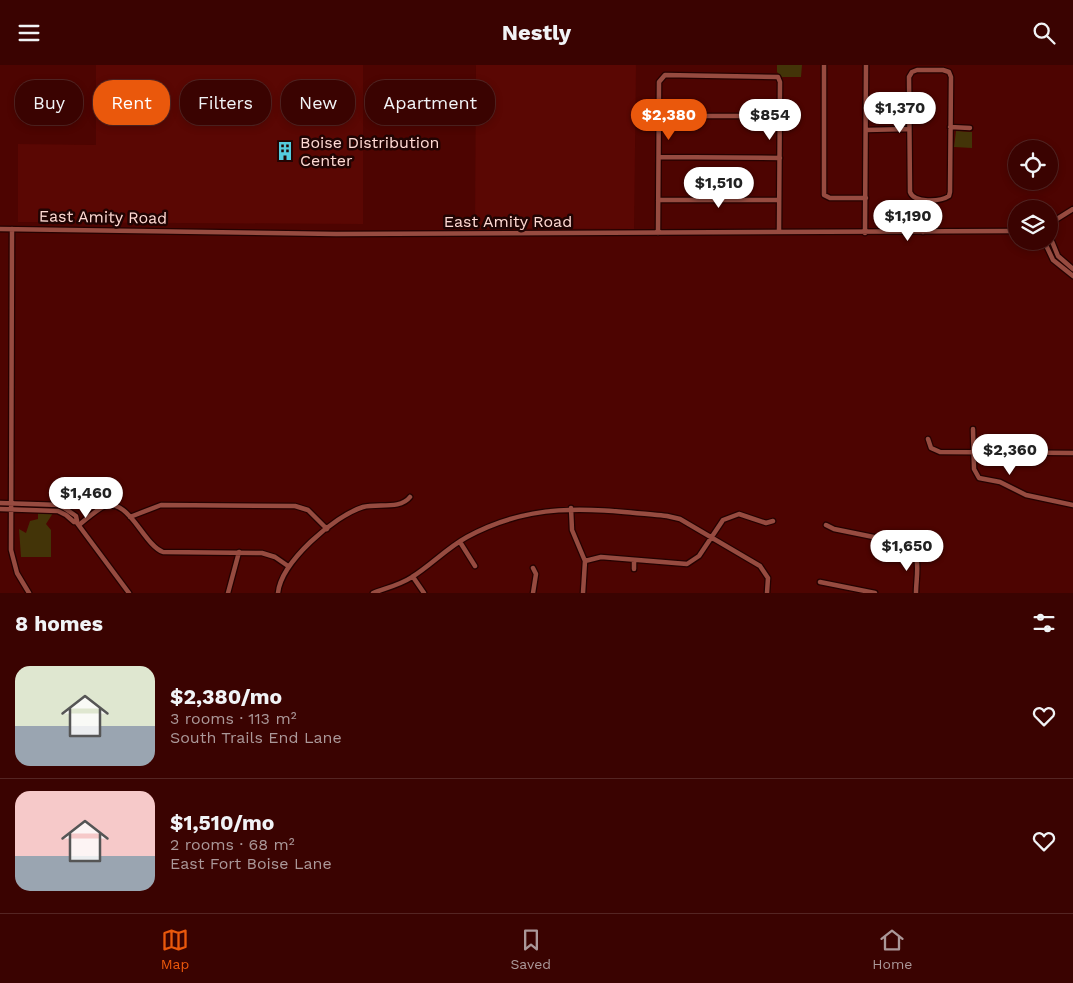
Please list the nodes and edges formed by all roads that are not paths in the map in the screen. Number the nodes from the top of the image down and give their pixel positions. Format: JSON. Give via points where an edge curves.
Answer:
{"nodes":[{"id":1,"x":824,"y":65,"type":"edge"},
{"id":2,"x":866,"y":65,"type":"edge"},
{"id":3,"x":660,"y":116,"type":"junction"},
{"id":4,"x":780,"y":116,"type":"junction"},
{"id":5,"x":950,"y":127,"type":"junction"},
{"id":6,"x":970,"y":128,"type":"dead end"},
{"id":7,"x":909,"y":129,"type":"junction"},
{"id":8,"x":866,"y":130,"type":"junction"},
{"id":9,"x":659,"y":157,"type":"junction"},
{"id":10,"x":780,"y":158,"type":"junction"},
{"id":11,"x":866,"y":198,"type":"junction"},
{"id":12,"x":923,"y":199,"type":"junction"},
{"id":13,"x":658,"y":200,"type":"junction"},
{"id":14,"x":779,"y":200,"type":"junction"},
{"id":15,"x":1071,"y":211,"type":"edge"},
{"id":16,"x":1058,"y":219,"type":"edge"},
{"id":17,"x":0,"y":229,"type":"edge"},
{"id":18,"x":12,"y":229,"type":"junction"},
{"id":19,"x":1008,"y":231,"type":"edge"},
{"id":20,"x":779,"y":232,"type":"junction"},
{"id":21,"x":923,"y":232,"type":"junction"},
{"id":22,"x":658,"y":233,"type":"junction"},
{"id":23,"x":866,"y":233,"type":"junction"},
{"id":24,"x":1048,"y":250,"type":"edge"},
{"id":25,"x":1056,"y":250,"type":"edge"},
{"id":26,"x":1073,"y":269,"type":"edge"},
{"id":27,"x":1073,"y":276,"type":"edge"},
{"id":28,"x":973,"y":429,"type":"dead end"},
{"id":29,"x":928,"y":439,"type":"dead end"},
{"id":30,"x":974,"y":452,"type":"junction"},
{"id":31,"x":1073,"y":453,"type":"edge"},
{"id":32,"x":410,"y":497,"type":"dead end"},
{"id":33,"x":11,"y":502,"type":"junction"},
{"id":34,"x":0,"y":503,"type":"edge"},
{"id":35,"x":1073,"y":505,"type":"edge"},
{"id":36,"x":571,"y":508,"type":"junction"},
{"id":37,"x":0,"y":509,"type":"edge"},
{"id":38,"x":11,"y":509,"type":"junction"},
{"id":39,"x":130,"y":517,"type":"junction"},
{"id":40,"x":773,"y":521,"type":"dead end"},
{"id":41,"x":78,"y":523,"type":"junction"},
{"id":42,"x":826,"y":525,"type":"dead end"},
{"id":43,"x":327,"y":529,"type":"junction"},
{"id":44,"x":711,"y":537,"type":"junction"},
{"id":45,"x":460,"y":542,"type":"junction"},
{"id":46,"x":239,"y":553,"type":"junction"},
{"id":47,"x":634,"y":560,"type":"junction"},
{"id":48,"x":585,"y":561,"type":"junction"},
{"id":49,"x":475,"y":566,"type":"dead end"},
{"id":50,"x":288,"y":567,"type":"junction"},
{"id":51,"x":533,"y":568,"type":"dead end"},
{"id":52,"x":634,"y":569,"type":"dead end"},
{"id":53,"x":413,"y":577,"type":"junction"},
{"id":54,"x":820,"y":582,"type":"dead end"},
{"id":55,"x":30,"y":593,"type":"edge"},
{"id":56,"x":130,"y":593,"type":"edge"},
{"id":57,"x":228,"y":593,"type":"edge"},
{"id":58,"x":278,"y":593,"type":"edge"},
{"id":59,"x":373,"y":593,"type":"edge"},
{"id":60,"x":424,"y":593,"type":"edge"},
{"id":61,"x":533,"y":593,"type":"edge"},
{"id":62,"x":583,"y":593,"type":"edge"},
{"id":63,"x":767,"y":593,"type":"edge"},
{"id":64,"x":875,"y":593,"type":"edge"},
{"id":65,"x":916,"y":593,"type":"edge"}],
"edges":[{"from":1,"to":11,"type":"street","via":[[825,197]]},
{"from":2,"to":8,"type":"street"},
{"from":3,"to":4,"type":"street"},
{"from":3,"to":4,"type":"street","via":[[661,78],[665,75],[778,77]]},
{"from":3,"to":9,"type":"street"},
{"from":4,"to":10,"type":"street"},
{"from":5,"to":6,"type":"street"},
{"from":5,"to":7,"type":"street","via":[[951,77],[943,70],[912,72]]},
{"from":5,"to":12,"type":"street","via":[[949,196]]},
{"from":7,"to":8,"type":"street"},
{"from":7,"to":12,"type":"street","via":[[911,197]]},
{"from":8,"to":11,"type":"street"},
{"from":9,"to":10,"type":"street"},
{"from":9,"to":13,"type":"street"},
{"from":10,"to":14,"type":"street"},
{"from":11,"to":23,"type":"street"},
{"from":12,"to":21,"type":"street"},
{"from":13,"to":14,"type":"street"},
{"from":13,"to":22,"type":"street"},
{"from":14,"to":20,"type":"street"},
{"from":15,"to":16,"type":"street"},
{"from":17,"to":18,"type":"street","name":"East Amity Road"},
{"from":18,"to":22,"type":"street","name":"East Amity Road","via":[[336,234]]},
{"from":18,"to":33,"type":"street"},
{"from":19,"to":21,"type":"street","name":"East Amity Road"},
{"from":20,"to":22,"type":"street","name":"East Amity Road"},
{"from":20,"to":23,"type":"street","name":"East Amity Road"},
{"from":21,"to":23,"type":"street","name":"East Amity Road"},
{"from":24,"to":27,"type":"street","via":[[1052,260]]},
{"from":25,"to":26,"type":"street"},
{"from":28,"to":30,"type":"street"},
{"from":29,"to":30,"type":"street","via":[[935,451]]},
{"from":30,"to":31,"type":"street"},
{"from":30,"to":35,"type":"street","via":[[974,469],[979,478],[1000,482],[1026,495]]},
{"from":32,"to":43,"type":"street","via":[[401,504],[357,509]]},
{"from":33,"to":34,"type":"street"},
{"from":33,"to":38,"type":"street"},
{"from":33,"to":41,"type":"street","via":[[60,505],[76,516]]},
{"from":36,"to":44,"type":"street","via":[[668,516],[691,524]]},
{"from":36,"to":45,"type":"street","via":[[520,515],[493,524]]},
{"from":36,"to":48,"type":"street","via":[[574,537]]},
{"from":37,"to":38,"type":"street"},
{"from":38,"to":41,"type":"street","via":[[58,511]]},
{"from":38,"to":55,"type":"street","via":[[11,550],[17,573]]},
{"from":39,"to":41,"type":"street","via":[[120,508],[106,507]]},
{"from":39,"to":43,"type":"street","via":[[161,505],[295,505],[308,510]]},
{"from":39,"to":46,"type":"street","via":[[154,547],[162,552]]},
{"from":40,"to":44,"type":"street","via":[[766,523],[734,515],[723,520]]},
{"from":41,"to":56,"type":"street"},
{"from":42,"to":65,"type":"street","via":[[902,541],[913,548],[917,559]]},
{"from":43,"to":50,"type":"street"},
{"from":44,"to":47,"type":"street","via":[[699,556],[687,564]]},
{"from":44,"to":63,"type":"street","via":[[760,566],[766,573]]},
{"from":45,"to":49,"type":"street"},
{"from":45,"to":53,"type":"street"},
{"from":46,"to":50,"type":"street","via":[[266,554]]},
{"from":46,"to":57,"type":"street"},
{"from":47,"to":48,"type":"street","via":[[601,557]]},
{"from":47,"to":52,"type":"street"},
{"from":48,"to":62,"type":"street"},
{"from":50,"to":58,"type":"street"},
{"from":51,"to":61,"type":"street","via":[[536,574]]},
{"from":53,"to":59,"type":"street"},
{"from":53,"to":60,"type":"street"},
{"from":54,"to":64,"type":"street"}]}
